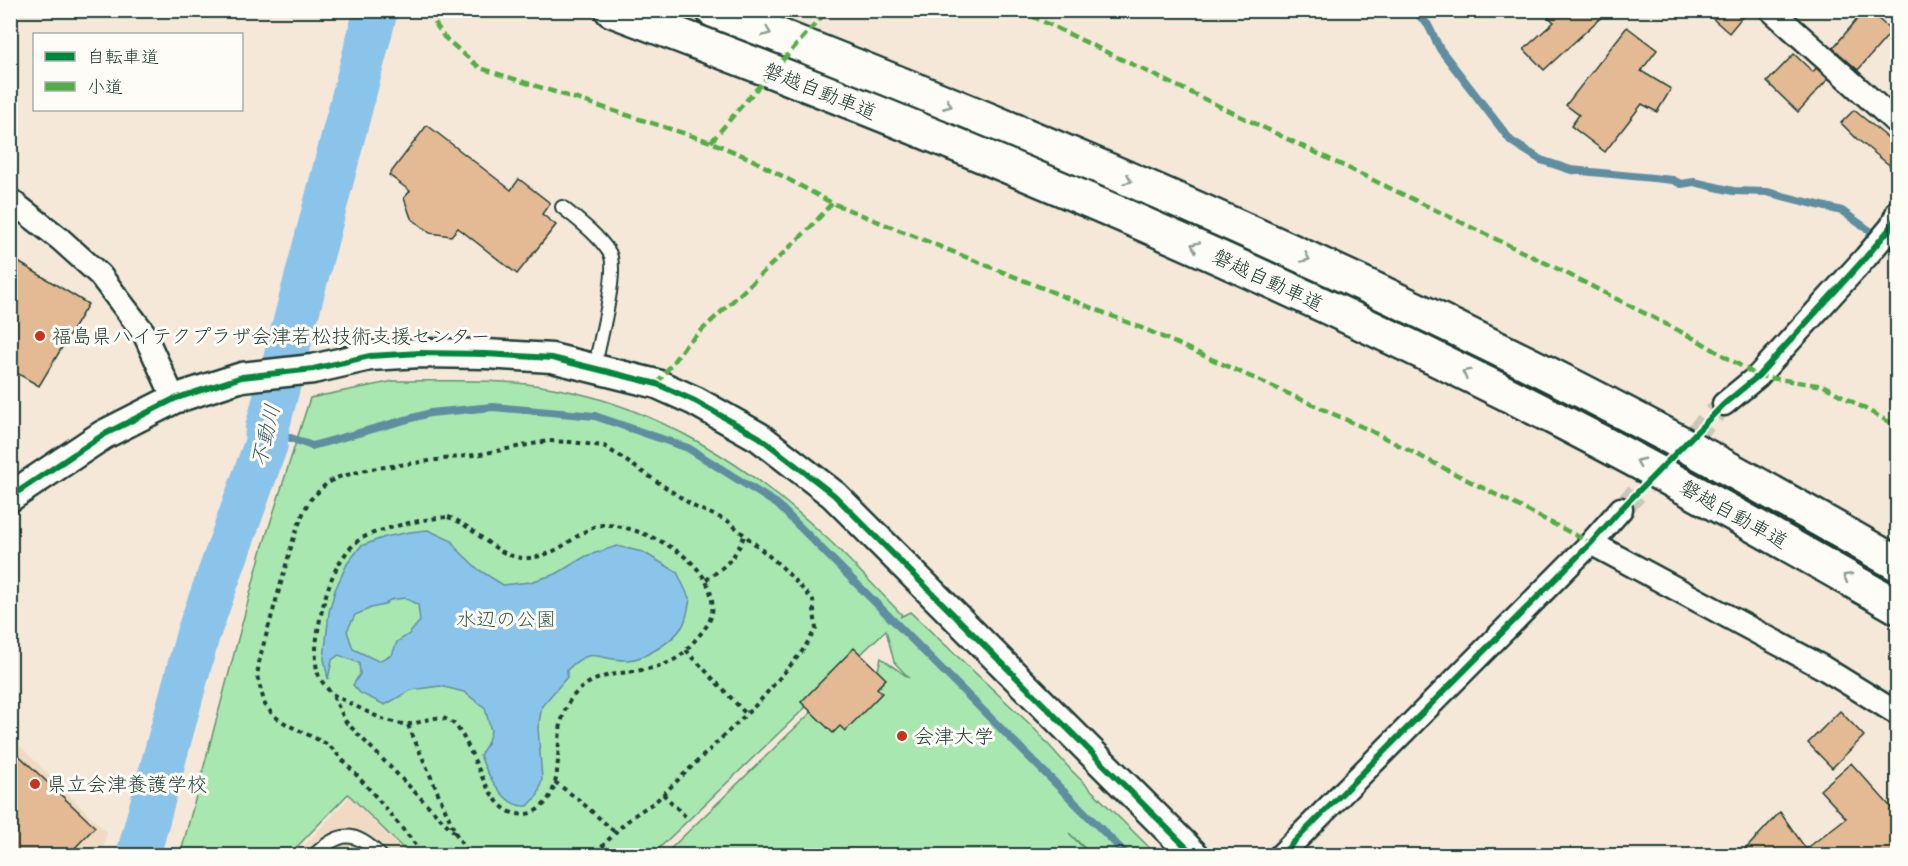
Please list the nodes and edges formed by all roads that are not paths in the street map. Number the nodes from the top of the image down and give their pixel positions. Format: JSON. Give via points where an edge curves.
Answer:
{"nodes":[{"id":1,"x":612,"y":10,"type":"edge"},
{"id":2,"x":712,"y":10,"type":"edge"},
{"id":3,"x":1771,"y":10,"type":"edge"},
{"id":4,"x":1898,"y":124,"type":"edge"},
{"id":5,"x":10,"y":200,"type":"edge"},
{"id":6,"x":562,"y":207,"type":"dead end"},
{"id":7,"x":1898,"y":211,"type":"edge"},
{"id":8,"x":598,"y":352,"type":"dead end"},
{"id":9,"x":174,"y":399,"type":"junction"},
{"id":10,"x":1724,"y":404,"type":"tunnel mouth"},
{"id":11,"x":10,"y":497,"type":"edge"},
{"id":12,"x":1621,"y":508,"type":"tunnel mouth"},
{"id":13,"x":1590,"y":543,"type":"junction"},
{"id":14,"x":1898,"y":564,"type":"edge"},
{"id":15,"x":1898,"y":607,"type":"edge"},
{"id":16,"x":1898,"y":714,"type":"edge"},
{"id":17,"x":313,"y":855,"type":"edge"},
{"id":18,"x":381,"y":855,"type":"edge"},
{"id":19,"x":1195,"y":855,"type":"edge"},
{"id":20,"x":1280,"y":855,"type":"edge"}],
"edges":[{"from":15,"to":1,"type":"highway","name":"磐越自動車道","one_way":true,"via":[[1645,465],[1473,376],[1327,307],[1008,166]]},
{"from":2,"to":14,"type":"highway","name":"磐越自動車道","one_way":true,"via":[[1022,134],[1345,275],[1659,431]]},
{"from":3,"to":4,"type":"street"},
{"from":5,"to":9,"type":"street","via":[[100,275],[144,333]]},
{"from":6,"to":8,"type":"lane","via":[[610,254],[614,270]]},
{"from":7,"to":10,"type":"street","via":[[1892,226],[1866,257],[1758,376]]},
{"from":9,"to":11,"type":"street","via":[[103,435]]},
{"from":9,"to":19,"type":"street","via":[[242,377],[313,369],[370,356],[420,353],[552,358],[657,384],[759,437],[834,495]]},
{"from":12,"to":13,"type":"street"},
{"from":13,"to":16,"type":"street","via":[[1822,667]]},
{"from":13,"to":20,"type":"street"},
{"from":17,"to":18,"type":"lane","via":[[335,838],[346,836],[358,837]]}]}
